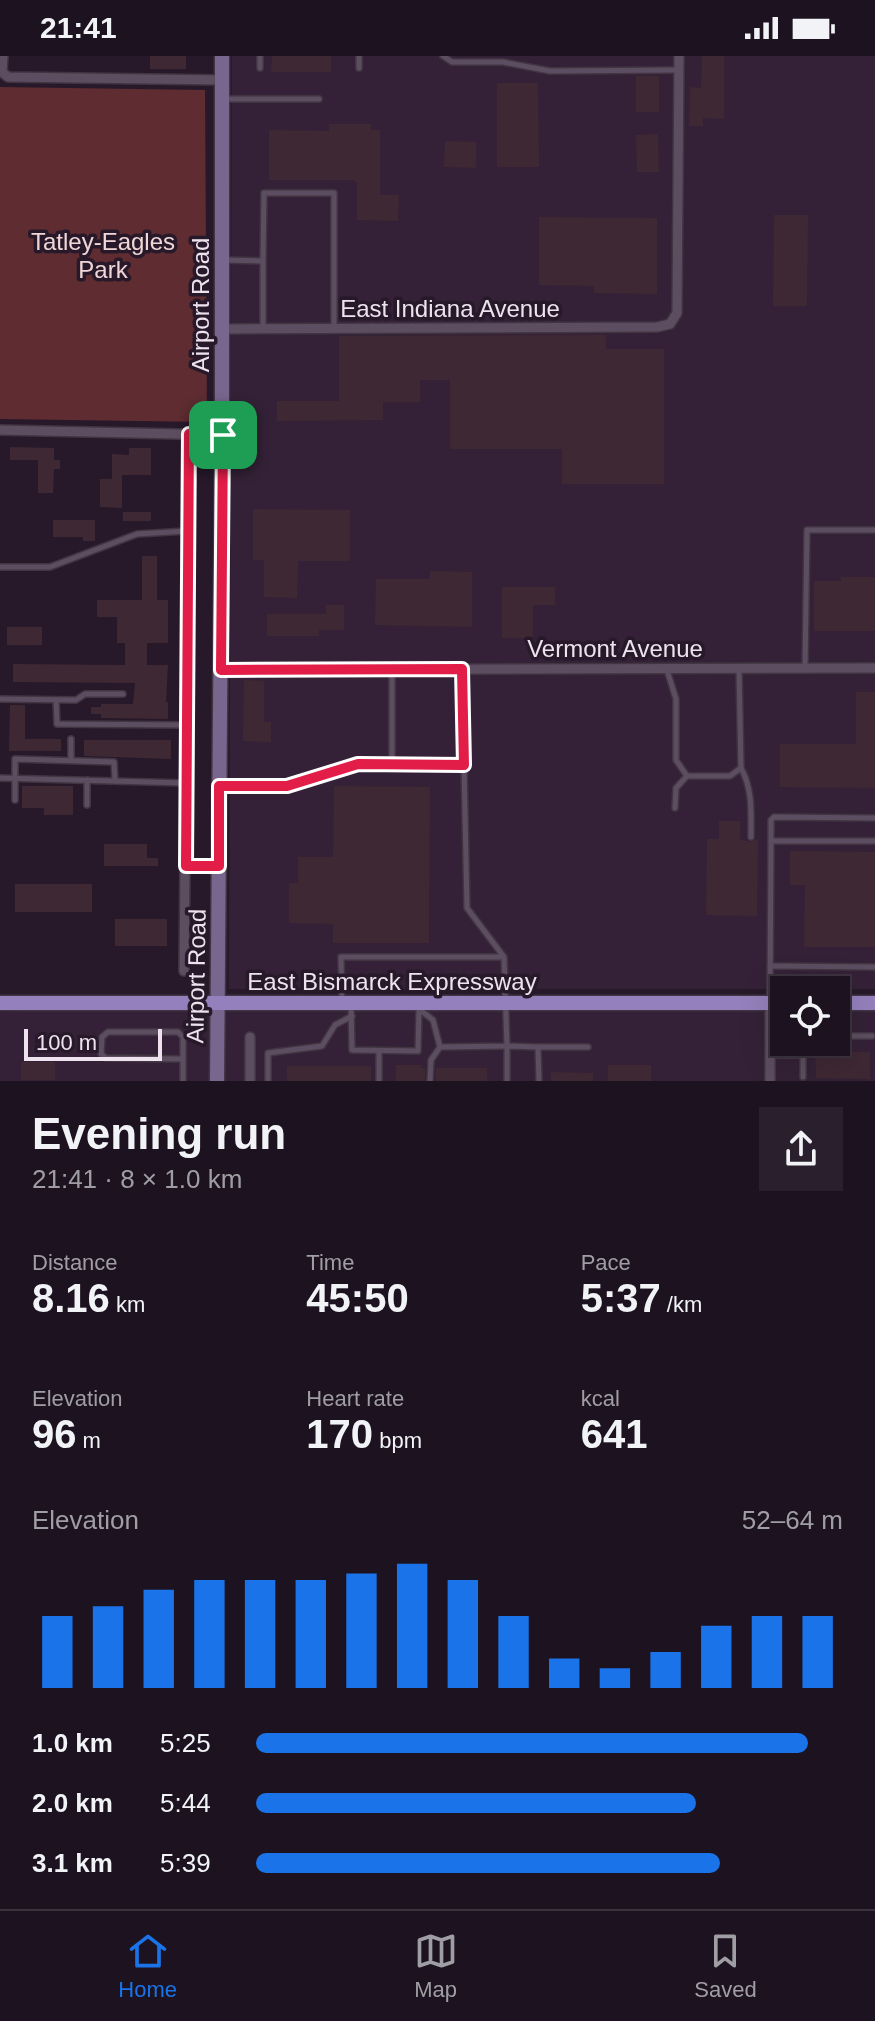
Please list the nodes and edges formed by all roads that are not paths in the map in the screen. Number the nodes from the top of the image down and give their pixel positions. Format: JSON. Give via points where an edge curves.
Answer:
{"nodes":[{"id":1,"x":3,"y":56,"type":"edge"},
{"id":2,"x":222,"y":56,"type":"edge"},
{"id":3,"x":260,"y":56,"type":"edge"},
{"id":4,"x":359,"y":56,"type":"edge"},
{"id":5,"x":443,"y":56,"type":"edge"},
{"id":6,"x":679,"y":56,"type":"edge"},
{"id":7,"x":260,"y":68,"type":"dead end"},
{"id":8,"x":359,"y":68,"type":"dead end"},
{"id":9,"x":679,"y":70,"type":"junction"},
{"id":10,"x":222,"y":80,"type":"junction"},
{"id":11,"x":222,"y":99,"type":"junction"},
{"id":12,"x":319,"y":99,"type":"dead end"},
{"id":13,"x":222,"y":260,"type":"junction"},
{"id":14,"x":263,"y":261,"type":"junction"},
{"id":15,"x":263,"y":328,"type":"junction"},
{"id":16,"x":334,"y":328,"type":"junction"},
{"id":17,"x":222,"y":329,"type":"junction"},
{"id":18,"x":0,"y":430,"type":"edge"},
{"id":19,"x":189,"y":434,"type":"junction"},
{"id":20,"x":223,"y":435,"type":"junction"},
{"id":21,"x":875,"y":530,"type":"edge"},
{"id":22,"x":188,"y":531,"type":"junction"},
{"id":23,"x":0,"y":567,"type":"edge"},
{"id":24,"x":739,"y":668,"type":"junction"},
{"id":25,"x":805,"y":668,"type":"junction"},
{"id":26,"x":875,"y":668,"type":"edge"},
{"id":27,"x":392,"y":669,"type":"junction"},
{"id":28,"x":462,"y":669,"type":"junction"},
{"id":29,"x":667,"y":669,"type":"junction"},
{"id":30,"x":221,"y":670,"type":"junction"},
{"id":31,"x":123,"y":694,"type":"dead end"},
{"id":32,"x":0,"y":699,"type":"edge"},
{"id":33,"x":56,"y":700,"type":"junction"},
{"id":34,"x":186,"y":725,"type":"junction"},
{"id":35,"x":71,"y":739,"type":"dead end"},
{"id":36,"x":71,"y":760,"type":"junction"},
{"id":37,"x":392,"y":764,"type":"junction"},
{"id":38,"x":464,"y":765,"type":"junction"},
{"id":39,"x":741,"y":768,"type":"junction"},
{"id":40,"x":687,"y":776,"type":"junction"},
{"id":41,"x":0,"y":778,"type":"edge"},
{"id":42,"x":15,"y":778,"type":"junction"},
{"id":43,"x":87,"y":780,"type":"junction"},
{"id":44,"x":115,"y":781,"type":"junction"},
{"id":45,"x":186,"y":783,"type":"junction"},
{"id":46,"x":219,"y":786,"type":"junction"},
{"id":47,"x":15,"y":800,"type":"dead end"},
{"id":48,"x":87,"y":805,"type":"dead end"},
{"id":49,"x":675,"y":808,"type":"dead end"},
{"id":50,"x":875,"y":818,"type":"edge"},
{"id":51,"x":751,"y":837,"type":"dead end"},
{"id":52,"x":771,"y":841,"type":"junction"},
{"id":53,"x":875,"y":841,"type":"edge"},
{"id":54,"x":186,"y":866,"type":"junction"},
{"id":55,"x":219,"y":866,"type":"junction"},
{"id":56,"x":504,"y":957,"type":"junction"},
{"id":57,"x":770,"y":966,"type":"junction"},
{"id":58,"x":875,"y":967,"type":"edge"},
{"id":59,"x":184,"y":971,"type":"dead end"},
{"id":60,"x":772,"y":976,"type":"edge"},
{"id":61,"x":0,"y":1003,"type":"edge"},
{"id":62,"x":217,"y":1003,"type":"junction"},
{"id":63,"x":505,"y":1003,"type":"junction"},
{"id":64,"x":770,"y":1003,"type":"edge"},
{"id":65,"x":850,"y":1003,"type":"edge"},
{"id":66,"x":875,"y":1003,"type":"edge"},
{"id":67,"x":419,"y":1006,"type":"junction"},
{"id":68,"x":348,"y":1007,"type":"junction"},
{"id":69,"x":850,"y":1036,"type":"edge"},
{"id":70,"x":872,"y":1036,"type":"dead end"},
{"id":71,"x":250,"y":1042,"type":"joint"},
{"id":72,"x":507,"y":1046,"type":"junction"},
{"id":73,"x":440,"y":1047,"type":"junction"},
{"id":74,"x":538,"y":1047,"type":"junction"},
{"id":75,"x":588,"y":1047,"type":"dead end"},
{"id":76,"x":379,"y":1052,"type":"junction"},
{"id":77,"x":268,"y":1053,"type":"junction"},
{"id":78,"x":770,"y":1056,"type":"edge"},
{"id":79,"x":803,"y":1056,"type":"edge"},
{"id":80,"x":183,"y":1059,"type":"junction"},
{"id":81,"x":803,"y":1077,"type":"dead end"},
{"id":82,"x":183,"y":1081,"type":"edge"},
{"id":83,"x":217,"y":1081,"type":"edge"},
{"id":84,"x":250,"y":1081,"type":"edge"},
{"id":85,"x":268,"y":1081,"type":"edge"},
{"id":86,"x":379,"y":1081,"type":"edge"},
{"id":87,"x":430,"y":1081,"type":"edge"},
{"id":88,"x":507,"y":1081,"type":"edge"},
{"id":89,"x":539,"y":1081,"type":"edge"},
{"id":90,"x":770,"y":1081,"type":"edge"}],
"edges":[{"from":1,"to":10,"type":"street","via":[[2,72],[8,77]]},
{"from":2,"to":10,"type":"main road","name":"Airport Road"},
{"from":3,"to":7,"type":"lane"},
{"from":4,"to":8,"type":"lane"},
{"from":5,"to":9,"type":"lane","via":[[448,61],[503,62],[550,71]]},
{"from":6,"to":9,"type":"street"},
{"from":9,"to":16,"type":"street","name":"East Indiana Avenue","via":[[677,313],[670,324]]},
{"from":10,"to":11,"type":"main road","name":"Airport Road"},
{"from":11,"to":12,"type":"lane"},
{"from":11,"to":13,"type":"main road","name":"Airport Road"},
{"from":13,"to":14,"type":"lane"},
{"from":13,"to":17,"type":"main road","name":"Airport Road"},
{"from":14,"to":15,"type":"lane"},
{"from":14,"to":16,"type":"lane","via":[[264,193],[334,193]]},
{"from":15,"to":16,"type":"street","name":"East Indiana Avenue"},
{"from":15,"to":17,"type":"street","name":"East Indiana Avenue"},
{"from":17,"to":20,"type":"main road","name":"Airport Road"},
{"from":18,"to":19,"type":"street"},
{"from":19,"to":20,"type":"street"},
{"from":19,"to":22,"type":"street"},
{"from":20,"to":30,"type":"main road","name":"Airport Road"},
{"from":21,"to":25,"type":"lane","via":[[807,530]]},
{"from":22,"to":23,"type":"lane","via":[[137,534],[50,567]]},
{"from":22,"to":34,"type":"street"},
{"from":24,"to":25,"type":"street","name":"Vermont Avenue"},
{"from":24,"to":29,"type":"street","name":"Vermont Avenue"},
{"from":24,"to":39,"type":"lane"},
{"from":25,"to":26,"type":"street","name":"Vermont Avenue"},
{"from":27,"to":28,"type":"street","name":"Vermont Avenue"},
{"from":27,"to":30,"type":"street","name":"Vermont Avenue"},
{"from":27,"to":37,"type":"lane"},
{"from":28,"to":29,"type":"street","name":"Vermont Avenue"},
{"from":28,"to":38,"type":"lane"},
{"from":29,"to":40,"type":"lane","via":[[676,699],[676,760]]},
{"from":30,"to":46,"type":"main road","name":"Airport Road"},
{"from":31,"to":33,"type":"lane"},
{"from":32,"to":33,"type":"lane"},
{"from":33,"to":34,"type":"lane","via":[[57,724]]},
{"from":34,"to":45,"type":"street"},
{"from":35,"to":36,"type":"lane"},
{"from":36,"to":42,"type":"lane","via":[[15,759]]},
{"from":36,"to":44,"type":"lane","via":[[114,762]]},
{"from":37,"to":38,"type":"lane"},
{"from":37,"to":46,"type":"lane","via":[[358,764],[287,786]]},
{"from":38,"to":56,"type":"lane","via":[[467,908]]},
{"from":39,"to":40,"type":"lane","via":[[730,776]]},
{"from":39,"to":51,"type":"lane","via":[[748,780]]},
{"from":40,"to":49,"type":"lane","via":[[676,788]]},
{"from":41,"to":42,"type":"lane"},
{"from":42,"to":43,"type":"lane"},
{"from":42,"to":47,"type":"lane"},
{"from":43,"to":44,"type":"lane"},
{"from":43,"to":48,"type":"lane"},
{"from":44,"to":45,"type":"lane"},
{"from":45,"to":54,"type":"street"},
{"from":46,"to":55,"type":"main road","name":"Airport Road"},
{"from":50,"to":52,"type":"lane","via":[[774,817]]},
{"from":52,"to":53,"type":"lane"},
{"from":52,"to":57,"type":"lane"},
{"from":54,"to":55,"type":"street"},
{"from":54,"to":59,"type":"street"},
{"from":55,"to":62,"type":"main road","name":"Airport Road"},
{"from":56,"to":63,"type":"lane"},
{"from":56,"to":68,"type":"lane","via":[[341,957]]},
{"from":57,"to":58,"type":"lane"},
{"from":57,"to":60,"type":"lane"},
{"from":61,"to":62,"type":"main road","name":"East Bismarck Expressway"},
{"from":62,"to":68,"type":"main road","name":"East Bismarck Expressway"},
{"from":62,"to":83,"type":"main road","name":"Airport Road"},
{"from":63,"to":64,"type":"main road","name":"East Bismarck Expressway"},
{"from":63,"to":67,"type":"main road","name":"East Bismarck Expressway"},
{"from":63,"to":72,"type":"lane"},
{"from":65,"to":66,"type":"main road"},
{"from":67,"to":68,"type":"main road","name":"East Bismarck Expressway"},
{"from":67,"to":73,"type":"lane","via":[[433,1020]]},
{"from":67,"to":76,"type":"lane","via":[[418,1051]]},
{"from":68,"to":76,"type":"lane","via":[[352,1050]]},
{"from":68,"to":77,"type":"lane","via":[[322,1046]]},
{"from":69,"to":70,"type":"lane"},
{"from":71,"to":77,"type":"lane"},
{"from":71,"to":84,"type":"street"},
{"from":72,"to":73,"type":"lane"},
{"from":72,"to":74,"type":"lane"},
{"from":72,"to":88,"type":"lane"},
{"from":73,"to":87,"type":"lane","via":[[431,1060]]},
{"from":74,"to":75,"type":"lane"},
{"from":74,"to":89,"type":"lane"},
{"from":76,"to":86,"type":"lane"},
{"from":77,"to":85,"type":"lane"},
{"from":78,"to":90,"type":"street"},
{"from":79,"to":81,"type":"lane"},
{"from":80,"to":80,"type":"lane","via":[[183,1037],[178,1032],[108,1032],[102,1037],[101,1054],[106,1058]]},
{"from":80,"to":82,"type":"lane"}]}
